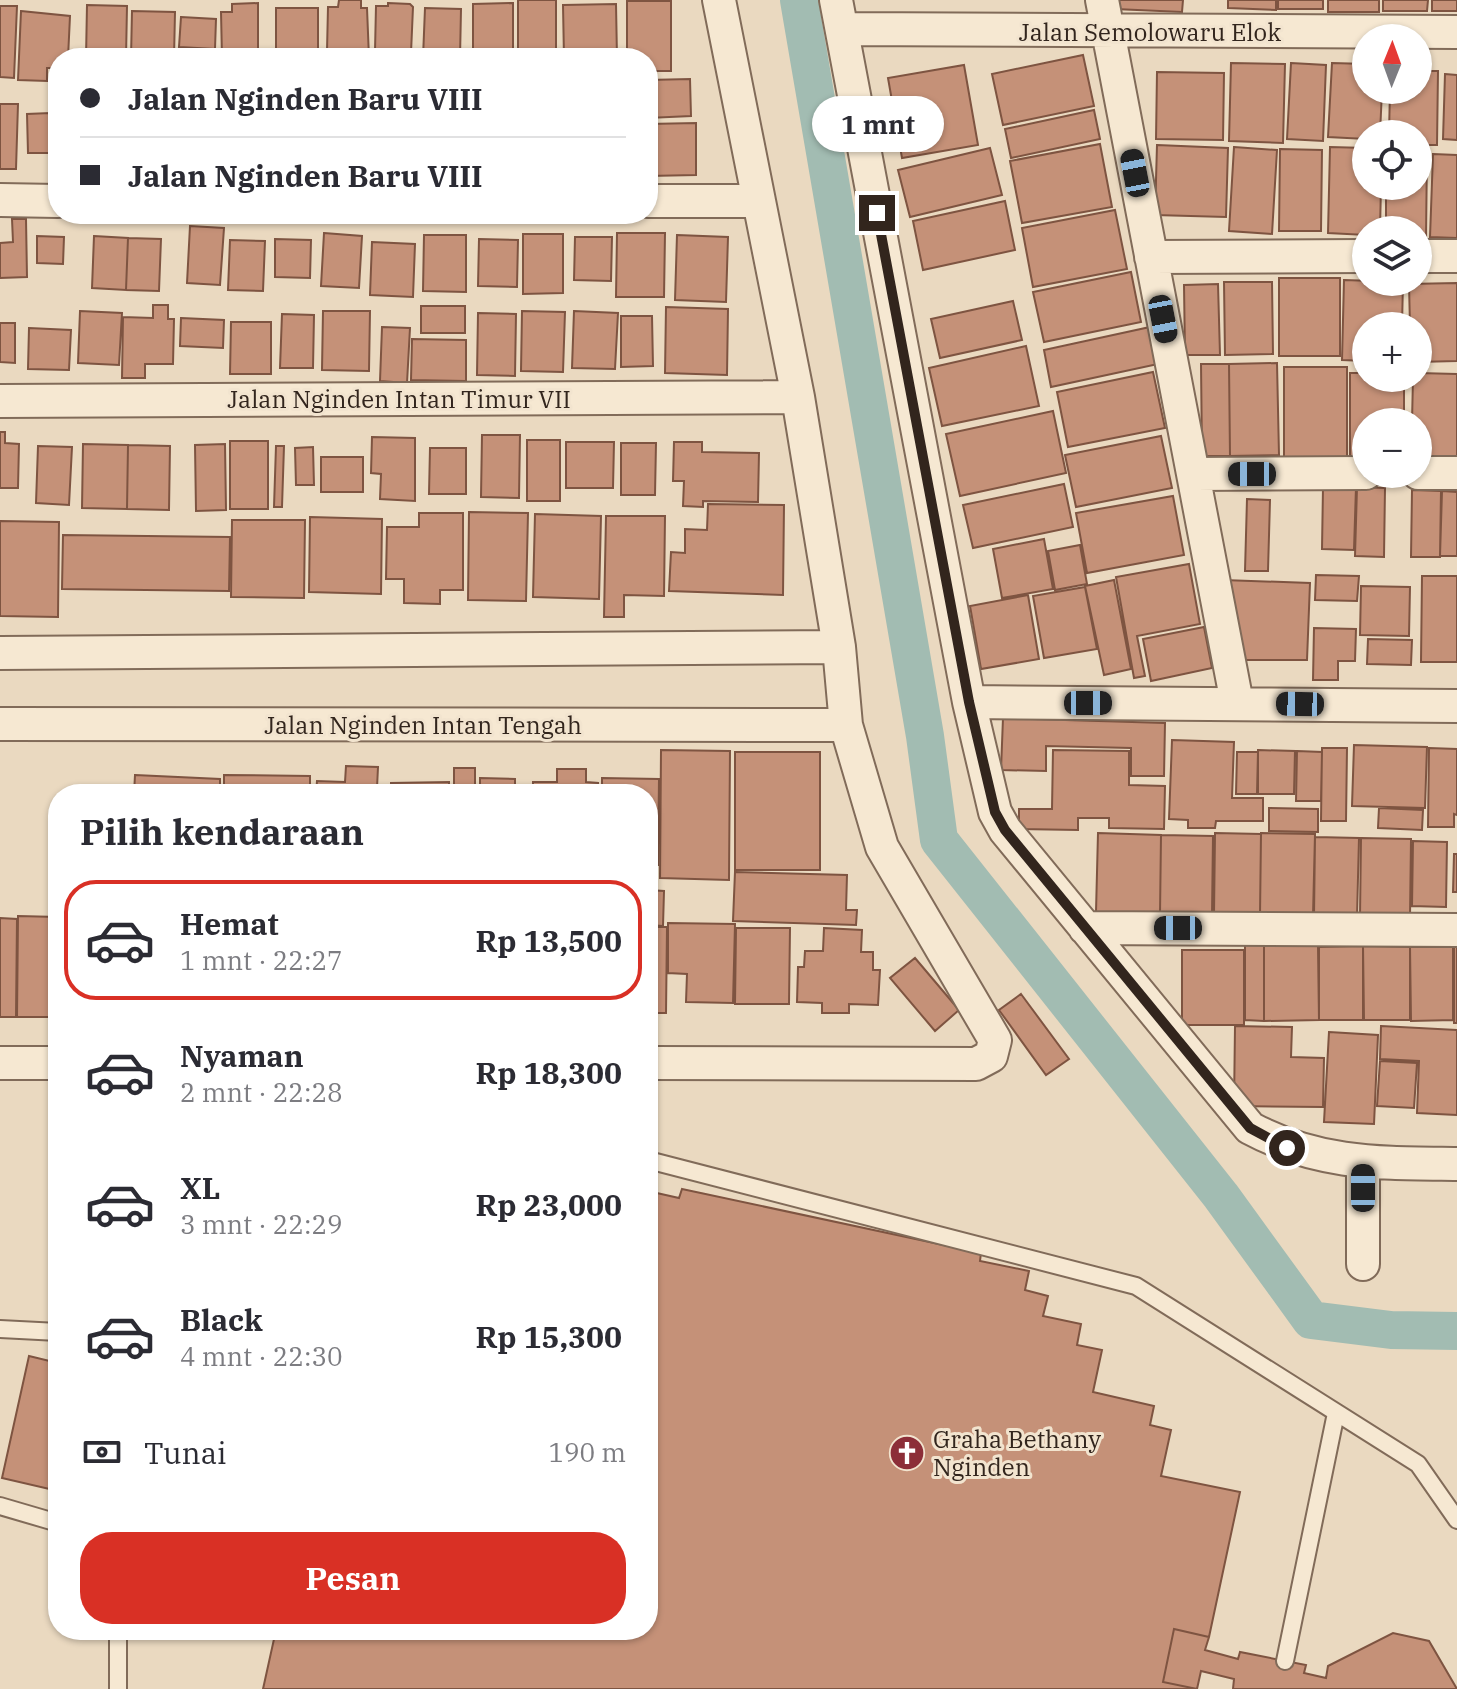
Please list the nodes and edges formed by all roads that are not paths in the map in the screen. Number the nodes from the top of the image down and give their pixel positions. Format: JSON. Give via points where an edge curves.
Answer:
{"nodes":[{"id":1,"x":719,"y":0,"type":"edge"},
{"id":2,"x":1102,"y":0,"type":"edge"},
{"id":3,"x":839,"y":15,"type":"edge"},
{"id":4,"x":1457,"y":32,"type":"edge"},
{"id":5,"x":1108,"y":33,"type":"junction"},
{"id":6,"x":0,"y":200,"type":"edge"},
{"id":7,"x":48,"y":201,"type":"edge"},
{"id":8,"x":658,"y":201,"type":"edge"},
{"id":9,"x":759,"y":201,"type":"junction"},
{"id":10,"x":1352,"y":256,"type":"edge"},
{"id":11,"x":1432,"y":256,"type":"edge"},
{"id":12,"x":1457,"y":256,"type":"edge"},
{"id":13,"x":1151,"y":257,"type":"junction"},
{"id":14,"x":798,"y":397,"type":"junction"},
{"id":15,"x":0,"y":401,"type":"edge"},
{"id":16,"x":1352,"y":473,"type":"edge"},
{"id":17,"x":1432,"y":473,"type":"edge"},
{"id":18,"x":1457,"y":473,"type":"edge"},
{"id":19,"x":1195,"y":474,"type":"junction"},
{"id":20,"x":839,"y":647,"type":"junction"},
{"id":21,"x":0,"y":653,"type":"edge"},
{"id":22,"x":969,"y":702,"type":"junction"},
{"id":23,"x":1237,"y":703,"type":"junction"},
{"id":24,"x":1457,"y":706,"type":"edge"},
{"id":25,"x":0,"y":724,"type":"edge"},
{"id":26,"x":846,"y":725,"type":"junction"},
{"id":27,"x":1085,"y":928,"type":"junction"},
{"id":28,"x":1457,"y":930,"type":"edge"},
{"id":29,"x":0,"y":1063,"type":"edge"},
{"id":30,"x":48,"y":1063,"type":"edge"},
{"id":31,"x":658,"y":1063,"type":"edge"},
{"id":32,"x":1363,"y":1162,"type":"junction"},
{"id":33,"x":658,"y":1163,"type":"edge"},
{"id":34,"x":1457,"y":1164,"type":"edge"},
{"id":35,"x":1363,"y":1264,"type":"dead end"},
{"id":36,"x":0,"y":1329,"type":"edge"},
{"id":37,"x":48,"y":1331,"type":"edge"},
{"id":38,"x":1336,"y":1413,"type":"junction"},
{"id":39,"x":0,"y":1506,"type":"edge"},
{"id":40,"x":48,"y":1520,"type":"edge"},
{"id":41,"x":1457,"y":1520,"type":"edge"},
{"id":42,"x":118,"y":1640,"type":"edge"},
{"id":43,"x":1285,"y":1661,"type":"dead end"},
{"id":44,"x":118,"y":1689,"type":"edge"}],
"edges":[{"from":1,"to":9,"type":"street"},
{"from":2,"to":5,"type":"street"},
{"from":3,"to":5,"type":"street","name":"Jalan Semolowaru Elok"},
{"from":3,"to":22,"type":"street"},
{"from":4,"to":5,"type":"street","name":"Jalan Semolowaru Elok"},
{"from":5,"to":13,"type":"street"},
{"from":6,"to":7,"type":"street"},
{"from":8,"to":9,"type":"street"},
{"from":9,"to":14,"type":"street"},
{"from":10,"to":13,"type":"street"},
{"from":11,"to":12,"type":"street"},
{"from":13,"to":19,"type":"street"},
{"from":14,"to":15,"type":"street","name":"Jalan Nginden Intan Timur VII"},
{"from":14,"to":20,"type":"street"},
{"from":16,"to":19,"type":"street"},
{"from":17,"to":18,"type":"street"},
{"from":19,"to":23,"type":"street"},
{"from":20,"to":21,"type":"street"},
{"from":20,"to":26,"type":"street"},
{"from":22,"to":23,"type":"street"},
{"from":22,"to":27,"type":"street","via":[[995,812]]},
{"from":23,"to":24,"type":"street"},
{"from":25,"to":26,"type":"street","name":"Jalan Nginden Intan Tengah"},
{"from":26,"to":31,"type":"street","via":[[882,847],[995,1040],[991,1056],[976,1064]]},
{"from":27,"to":28,"type":"street"},
{"from":27,"to":32,"type":"street","via":[[1250,1128],[1287,1148]]},
{"from":29,"to":30,"type":"street"},
{"from":32,"to":34,"type":"street"},
{"from":32,"to":35,"type":"street"},
{"from":33,"to":38,"type":"lane","via":[[1136,1286]]},
{"from":36,"to":37,"type":"lane"},
{"from":38,"to":41,"type":"lane","via":[[1418,1464]]},
{"from":38,"to":43,"type":"lane"},
{"from":39,"to":40,"type":"lane"},
{"from":42,"to":44,"type":"lane"}]}
